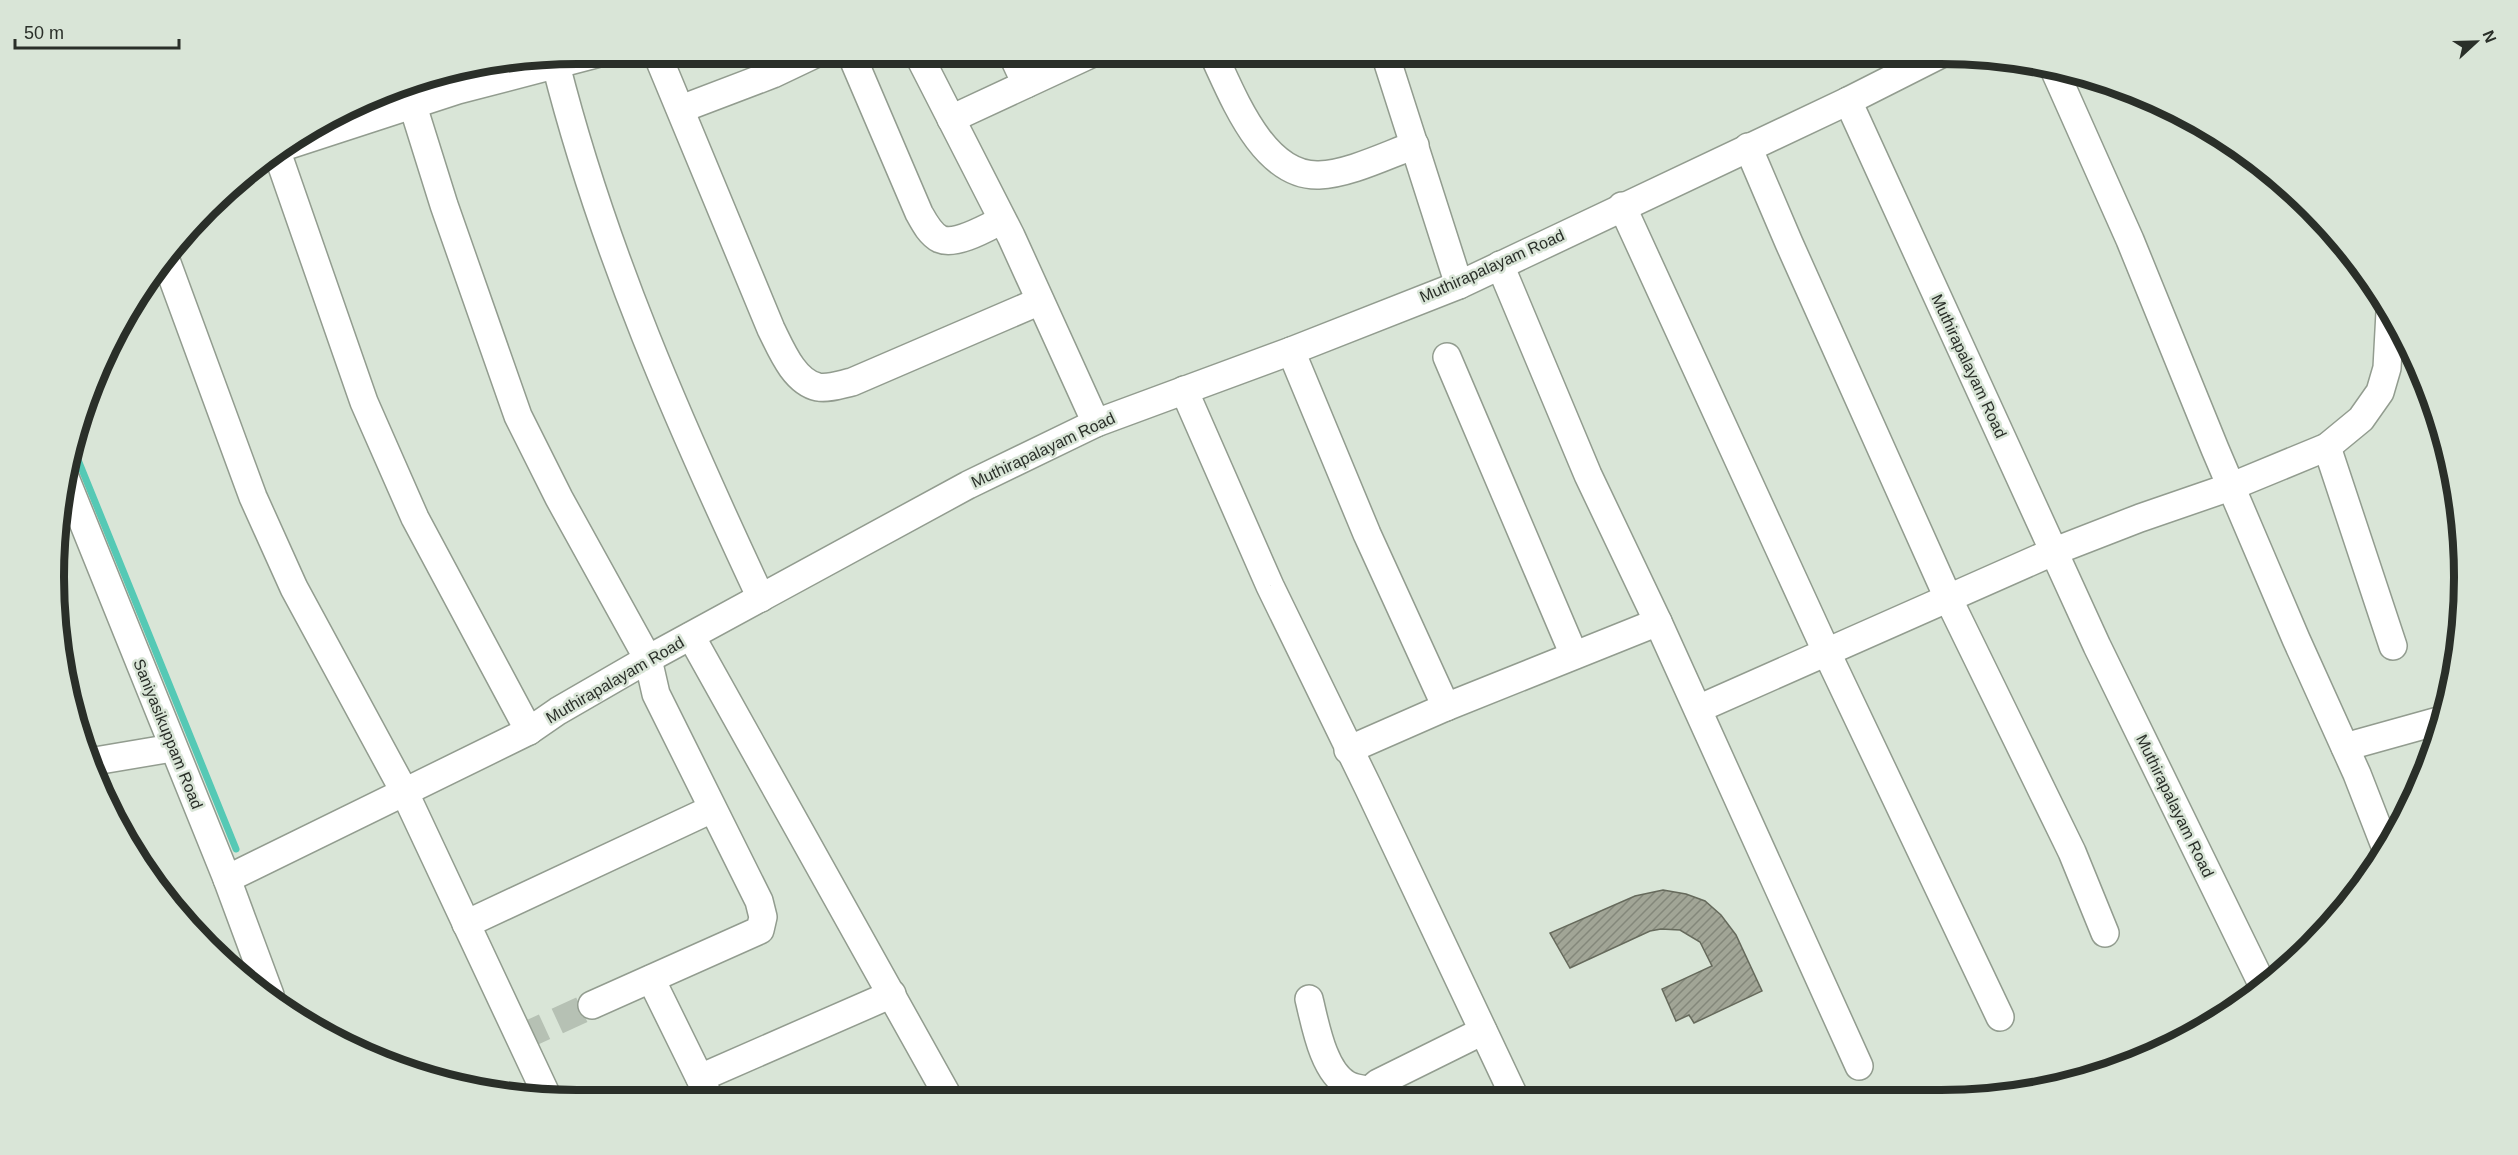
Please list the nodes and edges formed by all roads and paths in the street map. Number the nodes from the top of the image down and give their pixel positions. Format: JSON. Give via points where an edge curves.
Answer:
{"nodes":[{"id":1,"x":556,"y":65,"type":"edge"},
{"id":2,"x":662,"y":65,"type":"edge"},
{"id":3,"x":792,"y":65,"type":"edge"},
{"id":4,"x":856,"y":65,"type":"edge"},
{"id":5,"x":924,"y":65,"type":"edge"},
{"id":6,"x":1017,"y":65,"type":"edge"},
{"id":7,"x":1067,"y":65,"type":"edge"},
{"id":8,"x":1219,"y":65,"type":"edge"},
{"id":9,"x":1389,"y":65,"type":"edge"},
{"id":10,"x":1919,"y":65,"type":"edge"},
{"id":11,"x":553,"y":66,"type":"edge"},
{"id":12,"x":2058,"y":78,"type":"edge"},
{"id":13,"x":1026,"y":84,"type":"junction"},
{"id":14,"x":1848,"y":101,"type":"junction"},
{"id":15,"x":413,"y":106,"type":"junction"},
{"id":16,"x":681,"y":109,"type":"junction"},
{"id":17,"x":951,"y":119,"type":"junction"},
{"id":18,"x":315,"y":137,"type":"edge"},
{"id":19,"x":1415,"y":145,"type":"junction"},
{"id":20,"x":1748,"y":147,"type":"junction"},
{"id":21,"x":280,"y":160,"type":"edge"},
{"id":22,"x":1622,"y":206,"type":"junction"},
{"id":23,"x":1002,"y":220,"type":"junction"},
{"id":24,"x":1500,"y":265,"type":"junction"},
{"id":25,"x":169,"y":268,"type":"edge"},
{"id":26,"x":1459,"y":285,"type":"junction"},
{"id":27,"x":1040,"y":301,"type":"junction"},
{"id":28,"x":2389,"y":328,"type":"edge"},
{"id":29,"x":1291,"y":351,"type":"junction"},
{"id":30,"x":1447,"y":357,"type":"dead end"},
{"id":31,"x":1184,"y":390,"type":"junction"},
{"id":32,"x":1096,"y":423,"type":"junction"},
{"id":33,"x":2327,"y":447,"type":"junction"},
{"id":34,"x":2230,"y":487,"type":"junction"},
{"id":35,"x":72,"y":494,"type":"edge"},
{"id":36,"x":2055,"y":551,"type":"junction"},
{"id":37,"x":761,"y":598,"type":"junction"},
{"id":38,"x":1949,"y":600,"type":"junction"},
{"id":39,"x":1658,"y":622,"type":"junction"},
{"id":40,"x":691,"y":636,"type":"junction"},
{"id":41,"x":2393,"y":646,"type":"dead end"},
{"id":42,"x":1827,"y":653,"type":"junction"},
{"id":43,"x":1574,"y":655,"type":"junction"},
{"id":44,"x":648,"y":659,"type":"junction"},
{"id":45,"x":1446,"y":707,"type":"junction"},
{"id":46,"x":1698,"y":709,"type":"junction"},
{"id":47,"x":2432,"y":723,"type":"edge"},
{"id":48,"x":529,"y":731,"type":"junction"},
{"id":49,"x":172,"y":747,"type":"junction"},
{"id":50,"x":2345,"y":747,"type":"junction"},
{"id":51,"x":1348,"y":750,"type":"junction"},
{"id":52,"x":99,"y":760,"type":"edge"},
{"id":53,"x":404,"y":791,"type":"junction"},
{"id":54,"x":712,"y":808,"type":"junction"},
{"id":55,"x":2382,"y":839,"type":"edge"},
{"id":56,"x":227,"y":879,"type":"junction"},
{"id":57,"x":466,"y":924,"type":"junction"},
{"id":58,"x":2106,"y":933,"type":"dead end"},
{"id":59,"x":651,"y":979,"type":"junction"},
{"id":60,"x":2259,"y":979,"type":"edge"},
{"id":61,"x":267,"y":985,"type":"edge"},
{"id":62,"x":892,"y":994,"type":"junction"},
{"id":63,"x":1309,"y":999,"type":"dead end"},
{"id":64,"x":592,"y":1005,"type":"tunnel mouth"},
{"id":65,"x":2000,"y":1017,"type":"dead end"},
{"id":66,"x":1483,"y":1031,"type":"junction"},
{"id":67,"x":1859,"y":1065,"type":"dead end"},
{"id":68,"x":544,"y":1089,"type":"edge"},
{"id":69,"x":706,"y":1089,"type":"edge"},
{"id":70,"x":945,"y":1090,"type":"edge"},
{"id":71,"x":1357,"y":1090,"type":"edge"},
{"id":72,"x":1371,"y":1090,"type":"edge"},
{"id":73,"x":1511,"y":1090,"type":"edge"}],
"edges":[{"from":1,"to":37,"type":"street","via":[[571,124],[624,285],[700,467]]},
{"from":2,"to":16,"type":"street"},
{"from":3,"to":16,"type":"street"},
{"from":4,"to":23,"type":"street","via":[[928,228],[940,239],[950,240],[965,238]]},
{"from":5,"to":17,"type":"street"},
{"from":6,"to":13,"type":"street"},
{"from":7,"to":13,"type":"street"},
{"from":8,"to":19,"type":"street","via":[[1255,135],[1275,159],[1297,173],[1341,171]]},
{"from":9,"to":19,"type":"street"},
{"from":10,"to":14,"type":"street"},
{"from":11,"to":15,"type":"street"},
{"from":12,"to":34,"type":"street","via":[[2130,240]]},
{"from":13,"to":17,"type":"street"},
{"from":14,"to":20,"type":"street","name":"Muthirapalayam Road"},
{"from":14,"to":36,"type":"street","name":"Muthirapalayam Road"},
{"from":15,"to":18,"type":"street"},
{"from":15,"to":44,"type":"street","via":[[518,416]]},
{"from":16,"to":27,"type":"street","via":[[771,329],[783,353],[806,382],[819,387],[852,382]]},
{"from":17,"to":23,"type":"street"},
{"from":19,"to":26,"type":"street"},
{"from":20,"to":22,"type":"street","name":"Muthirapalayam Road"},
{"from":20,"to":38,"type":"street"},
{"from":21,"to":48,"type":"street","via":[[364,402],[415,518]]},
{"from":22,"to":24,"type":"street","name":"Muthirapalayam Road"},
{"from":22,"to":42,"type":"street"},
{"from":23,"to":27,"type":"street"},
{"from":24,"to":26,"type":"street","name":"Muthirapalayam Road"},
{"from":24,"to":39,"type":"street","via":[[1588,475]]},
{"from":25,"to":53,"type":"street","via":[[254,497],[294,588]]},
{"from":26,"to":29,"type":"street","name":"Muthirapalayam Road"},
{"from":27,"to":32,"type":"street"},
{"from":28,"to":33,"type":"street","via":[[2380,392],[2361,418]]},
{"from":29,"to":31,"type":"street","name":"Muthirapalayam Road"},
{"from":29,"to":45,"type":"street","via":[[1367,534]]},
{"from":30,"to":43,"type":"street"},
{"from":31,"to":32,"type":"street","name":"Muthirapalayam Road"},
{"from":31,"to":51,"type":"street"},
{"from":32,"to":37,"type":"street","name":"Muthirapalayam Road","via":[[968,485]]},
{"from":33,"to":34,"type":"street"},
{"from":33,"to":41,"type":"street"},
{"from":34,"to":36,"type":"street"},
{"from":34,"to":50,"type":"street"},
{"from":35,"to":49,"type":"street","name":"Saniyasikuppam Road"},
{"from":36,"to":38,"type":"street"},
{"from":36,"to":60,"type":"street","name":"Muthirapalayam Road","via":[[2097,646]]},
{"from":37,"to":40,"type":"street","name":"Muthirapalayam Road"},
{"from":38,"to":42,"type":"street"},
{"from":38,"to":58,"type":"street","via":[[2072,852]]},
{"from":39,"to":43,"type":"street"},
{"from":39,"to":46,"type":"street"},
{"from":40,"to":44,"type":"street","name":"Muthirapalayam Road"},
{"from":40,"to":62,"type":"street"},
{"from":42,"to":46,"type":"street"},
{"from":42,"to":65,"type":"street"},
{"from":43,"to":45,"type":"street"},
{"from":44,"to":48,"type":"street","name":"Muthirapalayam Road"},
{"from":44,"to":54,"type":"street","via":[[656,694]]},
{"from":45,"to":51,"type":"street"},
{"from":46,"to":67,"type":"street"},
{"from":47,"to":50,"type":"street"},
{"from":48,"to":53,"type":"street","name":"Muthirapalayam Road"},
{"from":49,"to":52,"type":"street"},
{"from":49,"to":56,"type":"street","name":"Saniyasikuppam Road"},
{"from":50,"to":55,"type":"street"},
{"from":51,"to":66,"type":"street"},
{"from":53,"to":56,"type":"street","name":"Muthirapalayam Road"},
{"from":53,"to":57,"type":"street"},
{"from":54,"to":57,"type":"street"},
{"from":54,"to":59,"type":"street","via":[[759,901],[763,917],[760,930]]},
{"from":56,"to":61,"type":"street","name":"Saniyasikuppam Road"},
{"from":57,"to":68,"type":"street"},
{"from":59,"to":64,"type":"street"},
{"from":59,"to":69,"type":"street"},
{"from":62,"to":69,"type":"street"},
{"from":62,"to":70,"type":"street"},
{"from":63,"to":71,"type":"street","via":[[1318,1035],[1334,1071]]},
{"from":66,"to":72,"type":"street"},
{"from":66,"to":73,"type":"street"}]}
